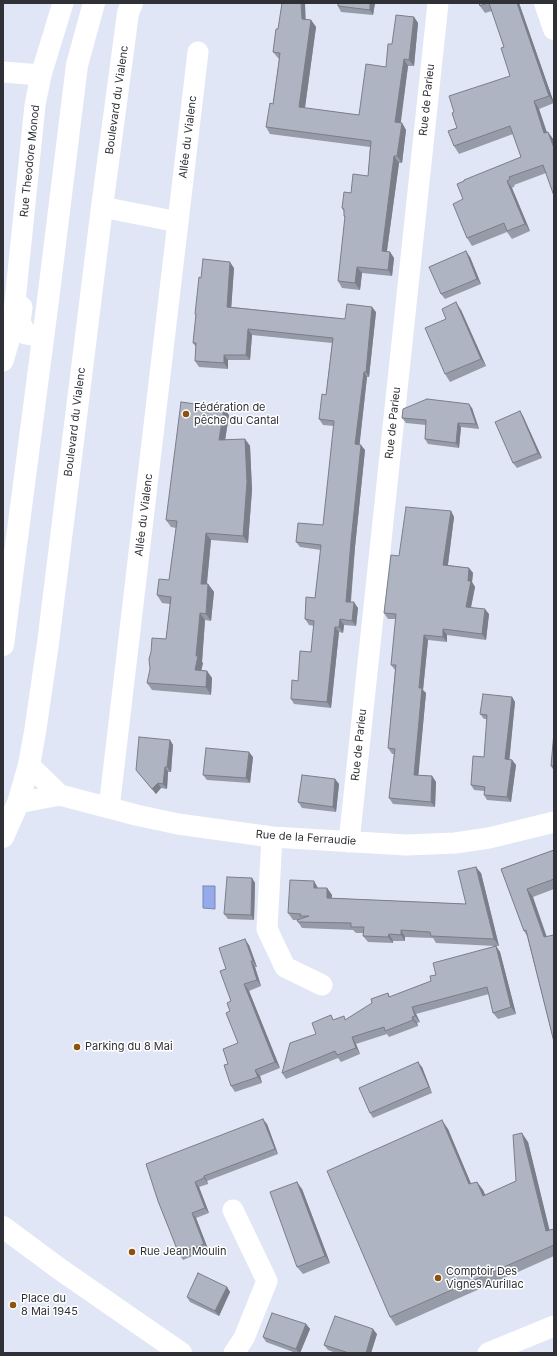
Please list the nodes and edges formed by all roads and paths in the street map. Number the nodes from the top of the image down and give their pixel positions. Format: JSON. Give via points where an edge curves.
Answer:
{"nodes":[{"id":1,"x":63,"y":3,"type":"edge"},
{"id":2,"x":94,"y":3,"type":"edge"},
{"id":3,"x":132,"y":3,"type":"edge"},
{"id":4,"x":438,"y":3,"type":"edge"},
{"id":5,"x":545,"y":3,"type":"edge"},
{"id":6,"x":554,"y":30,"type":"edge"},
{"id":7,"x":198,"y":52,"type":"dead end"},
{"id":8,"x":3,"y":72,"type":"edge"},
{"id":9,"x":41,"y":75,"type":"junction"},
{"id":10,"x":102,"y":207,"type":"junction"},
{"id":11,"x":178,"y":222,"type":"junction"},
{"id":12,"x":20,"y":247,"type":"junction"},
{"id":13,"x":35,"y":335,"type":"junction"},
{"id":14,"x":3,"y":361,"type":"edge"},
{"id":15,"x":3,"y":645,"type":"edge"},
{"id":16,"x":29,"y":765,"type":"junction"},
{"id":17,"x":60,"y":795,"type":"junction"},
{"id":18,"x":18,"y":803,"type":"junction"},
{"id":19,"x":109,"y":808,"type":"junction"},
{"id":20,"x":554,"y":822,"type":"edge"},
{"id":21,"x":3,"y":836,"type":"edge"},
{"id":22,"x":272,"y":837,"type":"junction"},
{"id":23,"x":349,"y":842,"type":"junction"},
{"id":24,"x":322,"y":985,"type":"dead end"},
{"id":25,"x":233,"y":1210,"type":"dead end"},
{"id":26,"x":3,"y":1227,"type":"edge"},
{"id":27,"x":554,"y":1326,"type":"edge"},
{"id":28,"x":181,"y":1353,"type":"edge"},
{"id":29,"x":234,"y":1353,"type":"edge"},
{"id":30,"x":488,"y":1353,"type":"edge"}],
"edges":[{"from":1,"to":9,"type":"street","name":"Rue Theodore Monod"},
{"from":2,"to":13,"type":"main road","via":[[77,65]]},
{"from":3,"to":10,"type":"main road","name":"Boulevard du Vialenc","via":[[128,13]]},
{"from":4,"to":23,"type":"street","name":"Rue de Parieu"},
{"from":5,"to":6,"type":"main road"},
{"from":7,"to":11,"type":"street","name":"Allée du Vialenc"},
{"from":8,"to":9,"type":"street"},
{"from":9,"to":12,"type":"street","name":"Rue Theodore Monod","via":[[35,105]]},
{"from":10,"to":11,"type":"street"},
{"from":10,"to":16,"type":"main road","name":"Boulevard du Vialenc","via":[[48,643]]},
{"from":11,"to":19,"type":"street","name":"Allée du Vialenc"},
{"from":12,"to":13,"type":"street","name":"Rue Theodore Monod","via":[[26,274],[20,322]]},
{"from":12,"to":14,"type":"street","name":"Rue Theodore Monod","via":[[12,331]]},
{"from":13,"to":15,"type":"main road"},
{"from":16,"to":17,"type":"street","name":"Rue de la Ferraudie"},
{"from":16,"to":18,"type":"main road","name":"Boulevard du Vialenc"},
{"from":17,"to":18,"type":"street","name":"Rue de la Ferraudie"},
{"from":17,"to":19,"type":"street","name":"Rue de la Ferraudie"},
{"from":18,"to":21,"type":"main road","name":"Boulevard du Vialenc"},
{"from":19,"to":22,"type":"street","name":"Rue de la Ferraudie","via":[[178,824]]},
{"from":20,"to":23,"type":"street","name":"Rue de la Ferraudie","via":[[489,838],[455,843],[406,845]]},
{"from":22,"to":23,"type":"street","name":"Rue de la Ferraudie"},
{"from":22,"to":24,"type":"street","via":[[267,930],[285,967]]},
{"from":25,"to":29,"type":"street","via":[[267,1281],[244,1338]]},
{"from":26,"to":28,"type":"main road"},
{"from":27,"to":30,"type":"street"}]}
